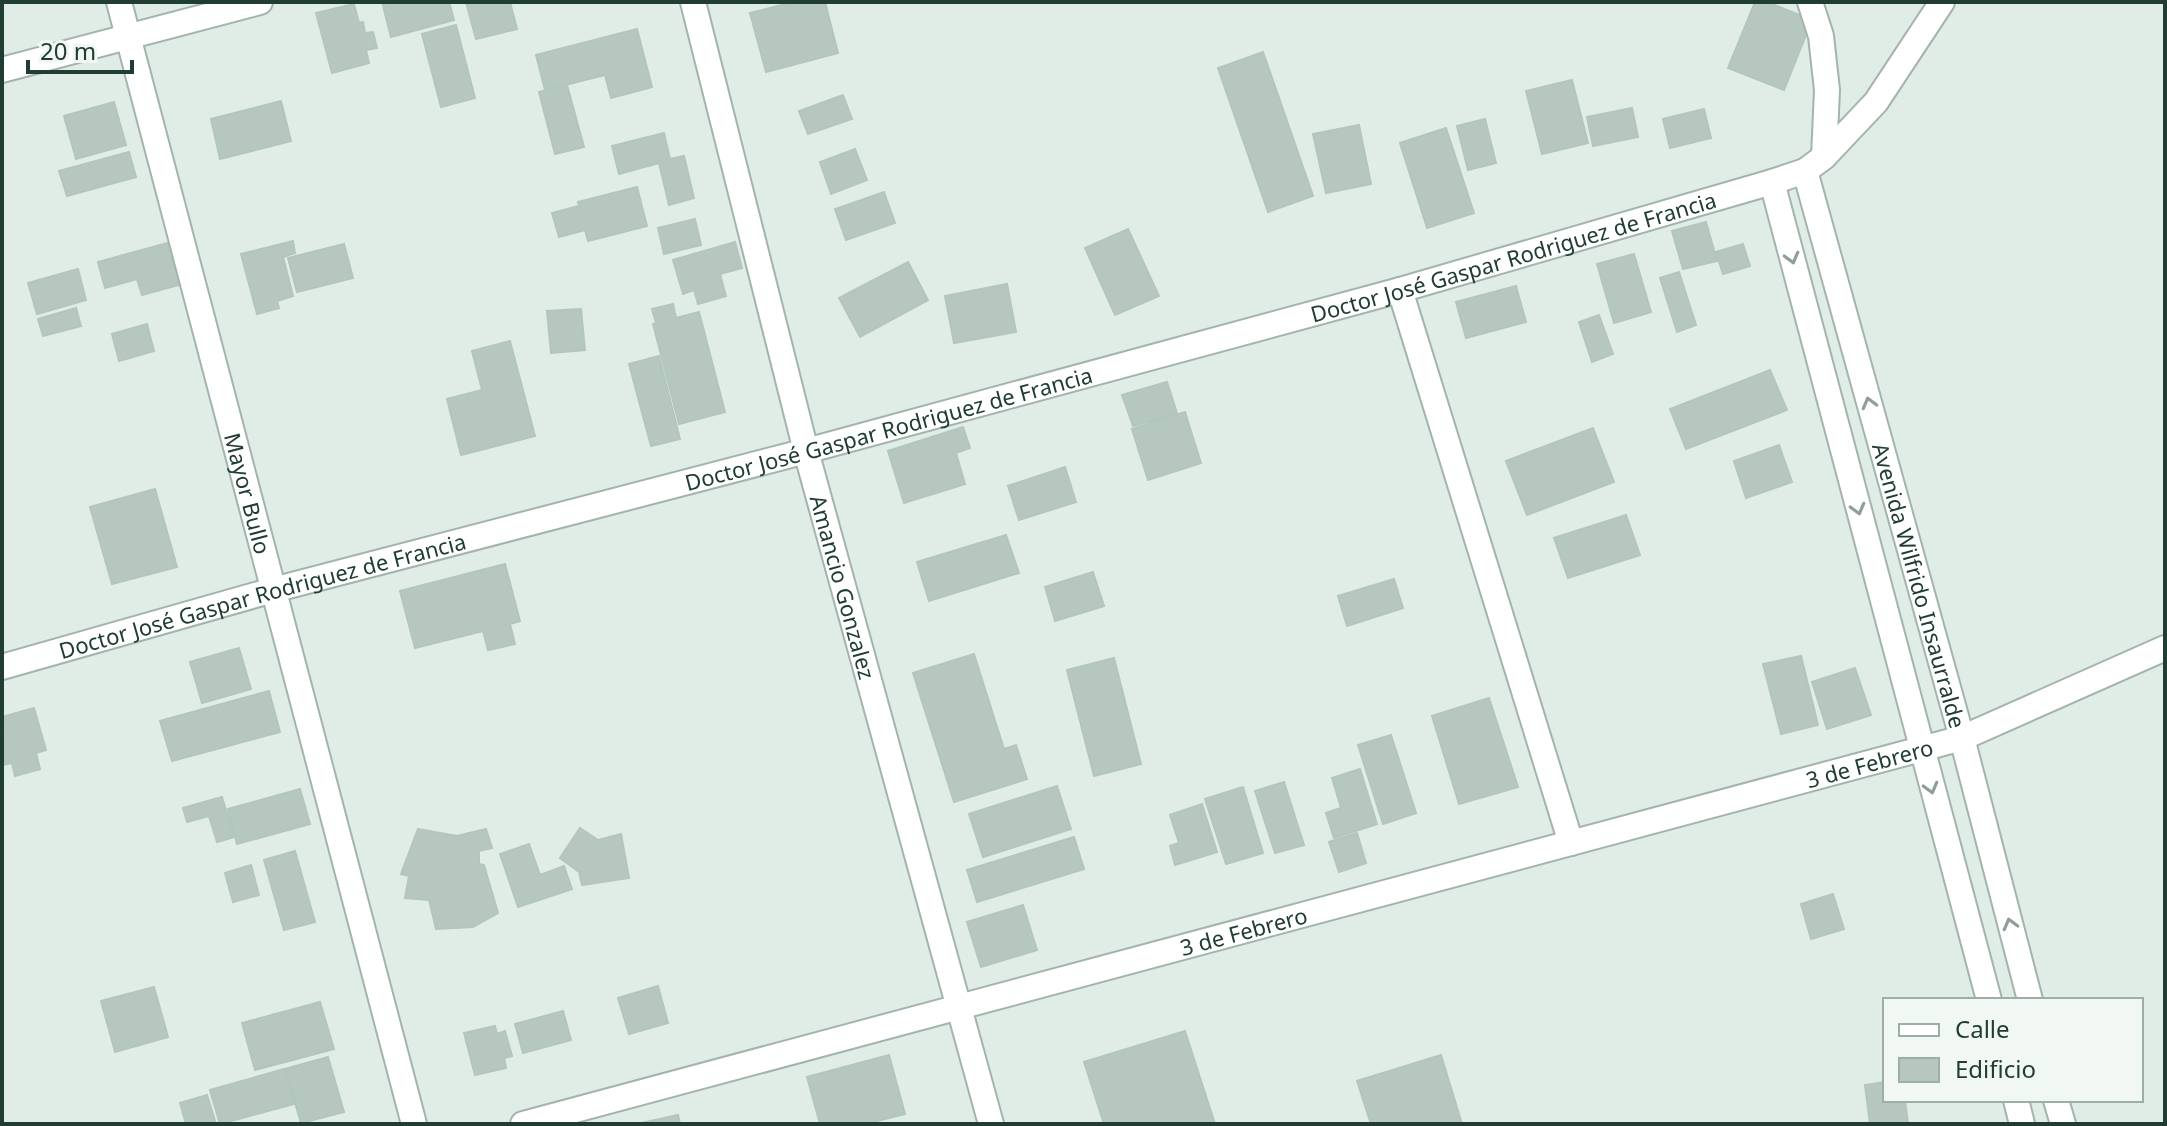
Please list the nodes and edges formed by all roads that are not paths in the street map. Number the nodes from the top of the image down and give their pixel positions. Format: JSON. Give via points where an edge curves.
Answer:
{"nodes":[{"id":1,"x":119,"y":2,"type":"edge"},
{"id":2,"x":260,"y":2,"type":"edge"},
{"id":3,"x":693,"y":2,"type":"edge"},
{"id":4,"x":1810,"y":2,"type":"edge"},
{"id":5,"x":1942,"y":2,"type":"edge"},
{"id":6,"x":128,"y":37,"type":"junction"},
{"id":7,"x":2,"y":70,"type":"edge"},
{"id":8,"x":1815,"y":164,"type":"junction"},
{"id":9,"x":1772,"y":182,"type":"junction"},
{"id":10,"x":1400,"y":290,"type":"junction"},
{"id":11,"x":806,"y":451,"type":"junction"},
{"id":12,"x":273,"y":590,"type":"junction"},
{"id":13,"x":2165,"y":648,"type":"edge"},
{"id":14,"x":2,"y":667,"type":"edge"},
{"id":15,"x":1962,"y":738,"type":"junction"},
{"id":16,"x":1921,"y":749,"type":"junction"},
{"id":17,"x":1571,"y":843,"type":"junction"},
{"id":18,"x":1988,"y":998,"type":"edge"},
{"id":19,"x":2029,"y":998,"type":"edge"},
{"id":20,"x":959,"y":1007,"type":"junction"},
{"id":21,"x":2016,"y":1102,"type":"edge"},
{"id":22,"x":2057,"y":1102,"type":"edge"},
{"id":23,"x":414,"y":1124,"type":"edge"},
{"id":24,"x":523,"y":1124,"type":"edge"},
{"id":25,"x":991,"y":1124,"type":"edge"},
{"id":26,"x":2022,"y":1124,"type":"edge"},
{"id":27,"x":2063,"y":1124,"type":"edge"}],
"edges":[{"from":1,"to":6,"type":"street","name":"Mayor Bullo"},
{"from":2,"to":6,"type":"street"},
{"from":3,"to":11,"type":"street","name":"Amancio Gonzalez"},
{"from":4,"to":8,"type":"street","name":"Avenida Wilfrido Insaurralde","via":[[1821,36],[1827,90]]},
{"from":5,"to":8,"type":"street","via":[[1876,102]]},
{"from":6,"to":7,"type":"street"},
{"from":6,"to":12,"type":"street","name":"Mayor Bullo"},
{"from":8,"to":9,"type":"street","name":"Doctor José Gaspar Rodriguez de Francia"},
{"from":15,"to":8,"type":"street","name":"Avenida Wilfrido Insaurralde","one_way":true},
{"from":9,"to":10,"type":"street","name":"Doctor José Gaspar Rodriguez de Francia"},
{"from":9,"to":16,"type":"street","name":"Avenida Wilfrido Insaurralde","one_way":true},
{"from":10,"to":11,"type":"street","name":"Doctor José Gaspar Rodriguez de Francia"},
{"from":10,"to":17,"type":"street"},
{"from":11,"to":12,"type":"street","name":"Doctor José Gaspar Rodriguez de Francia"},
{"from":11,"to":20,"type":"street","name":"Amancio Gonzalez"},
{"from":12,"to":14,"type":"street","name":"Doctor José Gaspar Rodriguez de Francia"},
{"from":12,"to":23,"type":"street","name":"Mayor Bullo"},
{"from":13,"to":15,"type":"street","name":"3 de Febrero"},
{"from":15,"to":16,"type":"street","name":"3 de Febrero"},
{"from":19,"to":15,"type":"street","name":"Avenida Wilfrido Insaurralde","one_way":true},
{"from":16,"to":17,"type":"street","name":"3 de Febrero"},
{"from":16,"to":18,"type":"street","name":"Avenida Wilfrido Insaurralde","one_way":true},
{"from":17,"to":20,"type":"street","name":"3 de Febrero"},
{"from":20,"to":24,"type":"street","name":"3 de Febrero"},
{"from":20,"to":25,"type":"street","name":"Amancio Gonzalez"},
{"from":21,"to":26,"type":"street"},
{"from":22,"to":27,"type":"street"}]}
